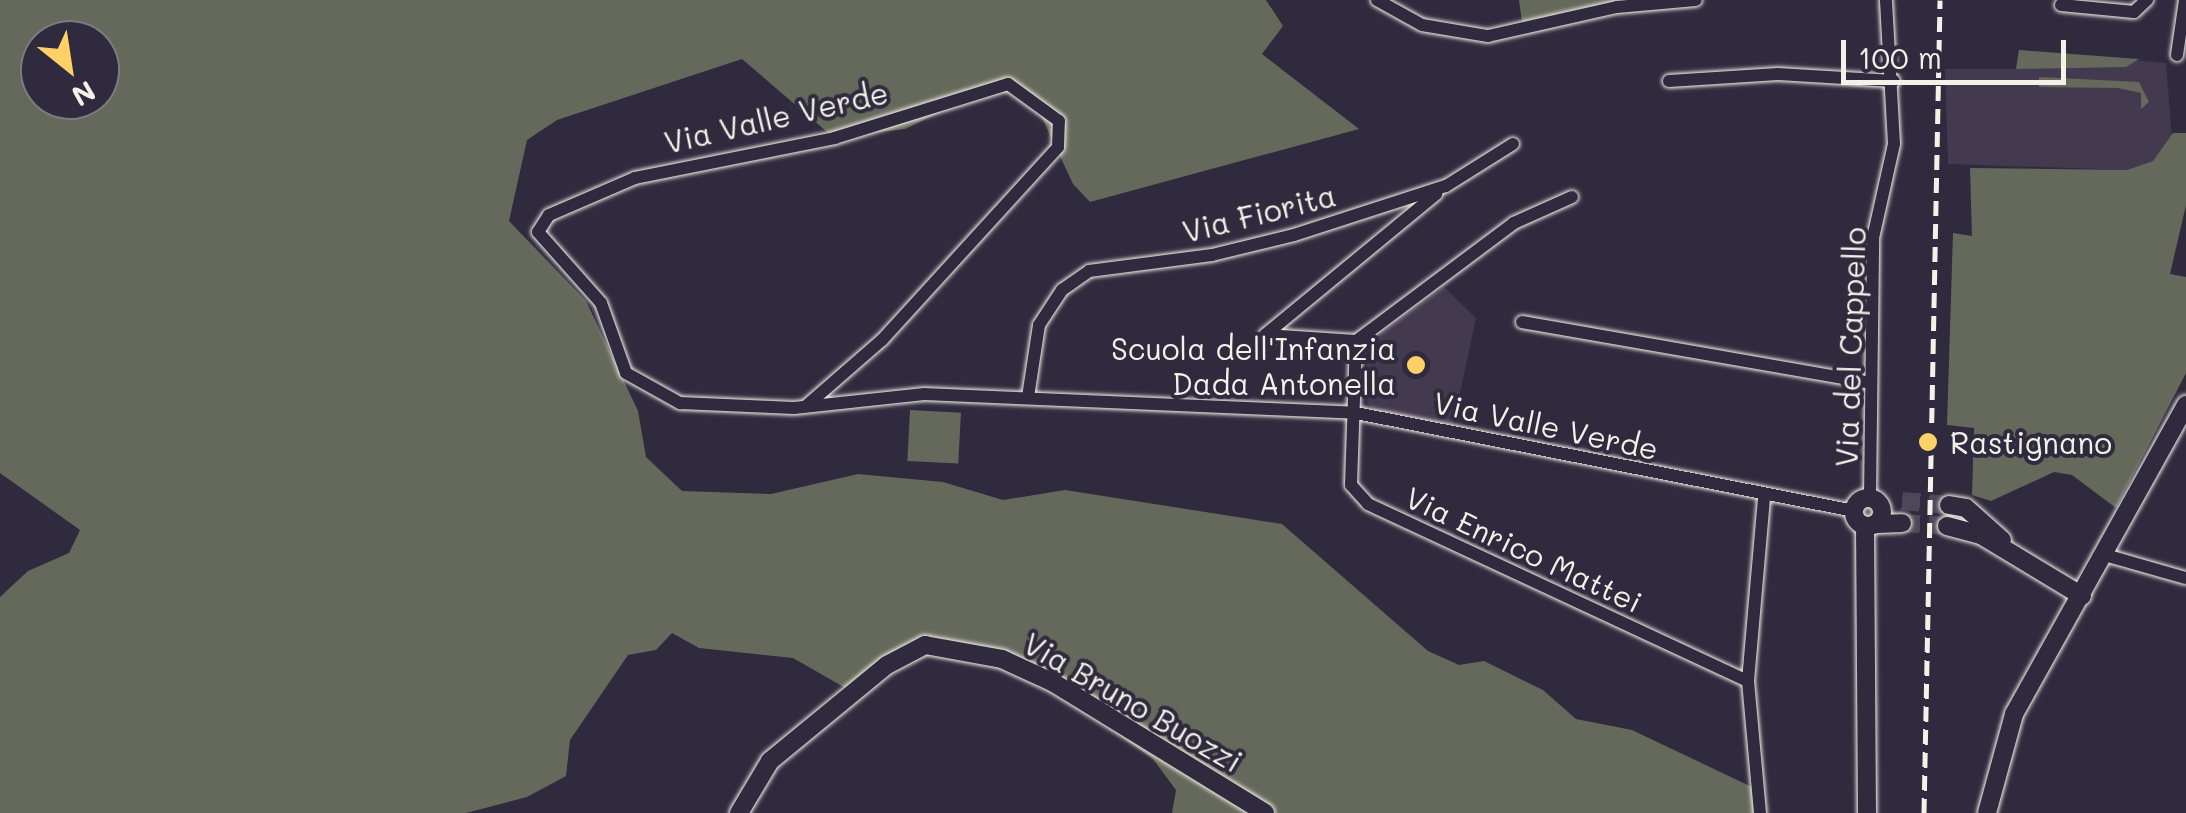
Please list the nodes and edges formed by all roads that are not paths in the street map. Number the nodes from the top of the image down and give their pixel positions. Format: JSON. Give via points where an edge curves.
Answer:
{"nodes":[{"id":1,"x":1377,"y":0,"type":"edge"},
{"id":2,"x":1686,"y":0,"type":"edge"},
{"id":3,"x":1696,"y":0,"type":"edge"},
{"id":4,"x":1886,"y":0,"type":"edge"},
{"id":5,"x":2147,"y":0,"type":"edge"},
{"id":6,"x":2185,"y":0,"type":"edge"},
{"id":7,"x":2061,"y":5,"type":"dead end"},
{"id":8,"x":2177,"y":56,"type":"dead end"},
{"id":9,"x":1669,"y":81,"type":"dead end"},
{"id":10,"x":1894,"y":81,"type":"junction"},
{"id":11,"x":1513,"y":144,"type":"dead end"},
{"id":12,"x":1446,"y":186,"type":"junction"},
{"id":13,"x":1572,"y":197,"type":"dead end"},
{"id":14,"x":1522,"y":322,"type":"dead end"},
{"id":15,"x":1356,"y":341,"type":"junction"},
{"id":16,"x":1871,"y":384,"type":"junction"},
{"id":17,"x":1028,"y":397,"type":"junction"},
{"id":18,"x":2186,"y":405,"type":"edge"},
{"id":19,"x":806,"y":406,"type":"junction"},
{"id":20,"x":1356,"y":412,"type":"junction"},
{"id":21,"x":1764,"y":498,"type":"junction"},
{"id":22,"x":1875,"y":500,"type":"junction"},
{"id":23,"x":1902,"y":502,"type":"tunnel mouth"},
{"id":24,"x":1949,"y":505,"type":"tunnel mouth"},
{"id":25,"x":1865,"y":520,"type":"junction"},
{"id":26,"x":1902,"y":523,"type":"tunnel mouth"},
{"id":27,"x":1947,"y":526,"type":"tunnel mouth"},
{"id":28,"x":2013,"y":551,"type":"junction"},
{"id":29,"x":2105,"y":555,"type":"junction"},
{"id":30,"x":2186,"y":578,"type":"edge"},
{"id":31,"x":2082,"y":596,"type":"junction"},
{"id":32,"x":1748,"y":682,"type":"junction"},
{"id":33,"x":739,"y":813,"type":"edge"},
{"id":34,"x":1265,"y":813,"type":"edge"},
{"id":35,"x":1760,"y":813,"type":"edge"},
{"id":36,"x":1867,"y":813,"type":"edge"},
{"id":37,"x":1987,"y":813,"type":"edge"}],
"edges":[{"from":1,"to":2,"type":"street","via":[[1422,25],[1488,36]]},
{"from":2,"to":3,"type":"street"},
{"from":4,"to":10,"type":"street","name":"Via del Cappello"},
{"from":5,"to":7,"type":"street","via":[[2134,12]]},
{"from":6,"to":8,"type":"street"},
{"from":9,"to":10,"type":"street","via":[[1778,74]]},
{"from":10,"to":16,"type":"street","name":"Via del Cappello","via":[[1892,173],[1873,238]]},
{"from":11,"to":12,"type":"street","name":"Via Fiorita"},
{"from":12,"to":15,"type":"street","via":[[1265,335]]},
{"from":12,"to":17,"type":"street","name":"Via Fiorita","via":[[1212,255],[1089,271],[1062,290],[1039,324]]},
{"from":13,"to":15,"type":"street","via":[[1514,223]]},
{"from":14,"to":16,"type":"street"},
{"from":15,"to":20,"type":"street"},
{"from":16,"to":22,"type":"street","name":"Via del Cappello"},
{"from":17,"to":19,"type":"street","name":"Via Valle Verde","via":[[924,394]]},
{"from":17,"to":20,"type":"street","name":"Via Valle Verde"},
{"from":18,"to":29,"type":"street"},
{"from":19,"to":19,"type":"street","name":"Via Valle Verde","via":[[697,406],[636,383],[619,360],[602,303],[542,240],[542,219],[653,172],[835,138],[1008,84],[1038,102],[1059,121],[1058,148],[904,316]]},
{"from":20,"to":21,"type":"street","name":"Via Valle Verde"},
{"from":20,"to":32,"type":"street","name":"Via Enrico Mattei","via":[[1356,496]]},
{"from":21,"to":25,"type":"street","name":"Via Valle Verde"},
{"from":21,"to":32,"type":"street"},
{"from":22,"to":23,"type":"street"},
{"from":22,"to":25,"type":"street"},
{"from":22,"to":25,"type":"street"},
{"from":24,"to":28,"type":"street","via":[[1982,519]]},
{"from":25,"to":26,"type":"street","name":"Via Valle Verde"},
{"from":25,"to":36,"type":"street"},
{"from":27,"to":28,"type":"street"},
{"from":28,"to":31,"type":"street"},
{"from":29,"to":30,"type":"street"},
{"from":29,"to":31,"type":"street"},
{"from":31,"to":37,"type":"street","via":[[2014,714]]},
{"from":32,"to":35,"type":"street"},
{"from":33,"to":34,"type":"street","name":"Via Bruno Buozzi","via":[[770,761],[887,665],[926,645],[1002,659],[1054,683]]}]}
